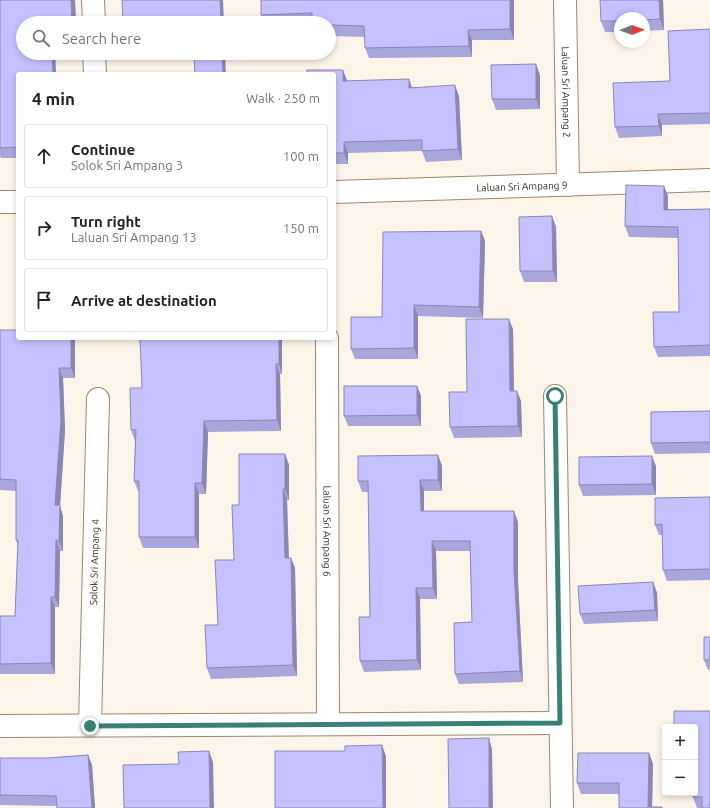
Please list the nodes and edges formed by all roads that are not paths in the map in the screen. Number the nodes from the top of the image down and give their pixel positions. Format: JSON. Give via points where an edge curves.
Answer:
{"nodes":[{"id":1,"x":93,"y":0,"type":"edge"},
{"id":2,"x":565,"y":0,"type":"edge"},
{"id":3,"x":94,"y":16,"type":"edge"},
{"id":4,"x":94,"y":60,"type":"edge"},
{"id":5,"x":95,"y":72,"type":"edge"},
{"id":6,"x":710,"y":180,"type":"edge"},
{"id":7,"x":568,"y":185,"type":"junction"},
{"id":8,"x":336,"y":192,"type":"edge"},
{"id":9,"x":0,"y":202,"type":"edge"},
{"id":10,"x":16,"y":202,"type":"edge"},
{"id":11,"x":328,"y":340,"type":"edge"},
{"id":12,"x":555,"y":396,"type":"dead end"},
{"id":13,"x":98,"y":399,"type":"dead end"},
{"id":14,"x":560,"y":723,"type":"junction"},
{"id":15,"x":328,"y":724,"type":"junction"},
{"id":16,"x":0,"y":726,"type":"edge"},
{"id":17,"x":90,"y":726,"type":"junction"},
{"id":18,"x":562,"y":808,"type":"edge"}],
"edges":[{"from":1,"to":3,"type":"street"},
{"from":2,"to":7,"type":"street","name":"Laluan Sri Ampang 2"},
{"from":4,"to":5,"type":"street"},
{"from":6,"to":7,"type":"street","name":"Laluan Sri Ampang 9"},
{"from":7,"to":8,"type":"street","name":"Laluan Sri Ampang 9"},
{"from":9,"to":10,"type":"street"},
{"from":11,"to":15,"type":"street","name":"Laluan Sri Ampang 6"},
{"from":12,"to":14,"type":"street"},
{"from":13,"to":17,"type":"street","name":"Solok Sri Ampang 4"},
{"from":14,"to":15,"type":"street"},
{"from":14,"to":18,"type":"street"},
{"from":15,"to":17,"type":"street"},
{"from":16,"to":17,"type":"street"}]}
